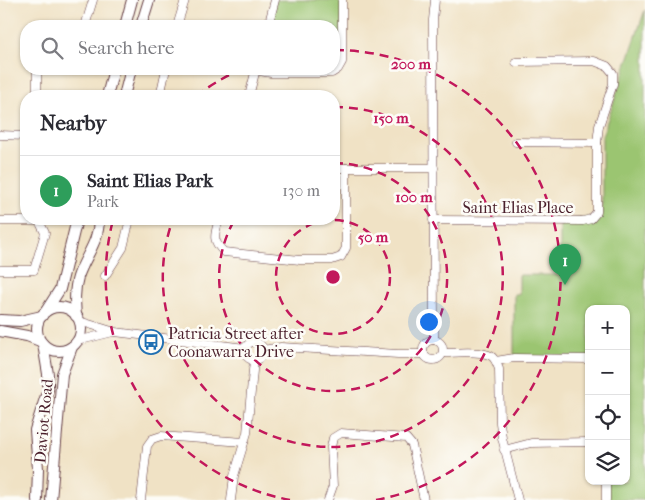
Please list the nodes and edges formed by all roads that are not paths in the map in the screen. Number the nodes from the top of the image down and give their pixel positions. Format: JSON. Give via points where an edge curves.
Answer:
{"nodes":[{"id":1,"x":93,"y":0,"type":"edge"},
{"id":2,"x":132,"y":0,"type":"edge"},
{"id":3,"x":148,"y":0,"type":"edge"},
{"id":4,"x":185,"y":0,"type":"edge"},
{"id":5,"x":275,"y":0,"type":"edge"},
{"id":6,"x":342,"y":0,"type":"edge"},
{"id":7,"x":435,"y":0,"type":"edge"},
{"id":8,"x":87,"y":20,"type":"edge"},
{"id":9,"x":127,"y":20,"type":"edge"},
{"id":10,"x":143,"y":20,"type":"edge"},
{"id":11,"x":179,"y":20,"type":"edge"},
{"id":12,"x":270,"y":20,"type":"edge"},
{"id":13,"x":516,"y":62,"type":"dead end"},
{"id":14,"x":340,"y":66,"type":"edge"},
{"id":15,"x":37,"y":75,"type":"edge"},
{"id":16,"x":113,"y":75,"type":"edge"},
{"id":17,"x":129,"y":75,"type":"edge"},
{"id":18,"x":165,"y":75,"type":"edge"},
{"id":19,"x":252,"y":75,"type":"edge"},
{"id":20,"x":37,"y":90,"type":"edge"},
{"id":21,"x":109,"y":90,"type":"edge"},
{"id":22,"x":126,"y":90,"type":"edge"},
{"id":23,"x":161,"y":90,"type":"edge"},
{"id":24,"x":250,"y":90,"type":"edge"},
{"id":25,"x":0,"y":135,"type":"edge"},
{"id":26,"x":20,"y":136,"type":"edge"},
{"id":27,"x":516,"y":142,"type":"dead end"},
{"id":28,"x":597,"y":143,"type":"junction"},
{"id":29,"x":340,"y":168,"type":"edge"},
{"id":30,"x":346,"y":168,"type":"junction"},
{"id":31,"x":434,"y":168,"type":"junction"},
{"id":32,"x":20,"y":220,"type":"edge"},
{"id":33,"x":433,"y":220,"type":"junction"},
{"id":34,"x":0,"y":221,"type":"edge"},
{"id":35,"x":42,"y":225,"type":"edge"},
{"id":36,"x":76,"y":225,"type":"edge"},
{"id":37,"x":99,"y":225,"type":"edge"},
{"id":38,"x":129,"y":225,"type":"edge"},
{"id":39,"x":217,"y":225,"type":"edge"},
{"id":40,"x":0,"y":270,"type":"edge"},
{"id":41,"x":105,"y":276,"type":"dead end"},
{"id":42,"x":44,"y":314,"type":"junction"},
{"id":43,"x":78,"y":319,"type":"junction"},
{"id":44,"x":0,"y":320,"type":"edge"},
{"id":45,"x":0,"y":331,"type":"edge"},
{"id":46,"x":115,"y":332,"type":"junction"},
{"id":47,"x":434,"y":340,"type":"junction"},
{"id":48,"x":41,"y":343,"type":"junction"},
{"id":49,"x":74,"y":344,"type":"junction"},
{"id":50,"x":245,"y":348,"type":"junction"},
{"id":51,"x":263,"y":350,"type":"junction"},
{"id":52,"x":443,"y":353,"type":"junction"},
{"id":53,"x":424,"y":354,"type":"junction"},
{"id":54,"x":585,"y":359,"type":"edge"},
{"id":55,"x":254,"y":360,"type":"junction"},
{"id":56,"x":496,"y":361,"type":"junction"},
{"id":57,"x":244,"y":442,"type":"junction"},
{"id":58,"x":585,"y":442,"type":"edge"},
{"id":59,"x":504,"y":450,"type":"junction"},
{"id":60,"x":606,"y":485,"type":"edge"},
{"id":61,"x":37,"y":500,"type":"edge"},
{"id":62,"x":51,"y":500,"type":"edge"},
{"id":63,"x":141,"y":500,"type":"edge"},
{"id":64,"x":231,"y":500,"type":"edge"},
{"id":65,"x":328,"y":500,"type":"edge"},
{"id":66,"x":424,"y":500,"type":"edge"},
{"id":67,"x":518,"y":500,"type":"edge"},
{"id":68,"x":606,"y":500,"type":"edge"}],
"edges":[{"from":1,"to":8,"type":"street"},
{"from":2,"to":9,"type":"street"},
{"from":3,"to":10,"type":"street"},
{"from":4,"to":11,"type":"street"},
{"from":5,"to":12,"type":"street"},
{"from":6,"to":14,"type":"street"},
{"from":7,"to":31,"type":"street"},
{"from":13,"to":28,"type":"street","name":"Saint Elias Place","via":[[594,61],[607,66],[613,73],[613,84],[599,126]]},
{"from":15,"to":20,"type":"street"},
{"from":16,"to":21,"type":"street"},
{"from":17,"to":22,"type":"street"},
{"from":18,"to":23,"type":"street"},
{"from":19,"to":24,"type":"street"},
{"from":25,"to":26,"type":"street"},
{"from":27,"to":28,"type":"street"},
{"from":28,"to":33,"type":"street","name":"Saint Elias Place","via":[[598,207],[594,216],[587,220]]},
{"from":29,"to":30,"type":"street"},
{"from":30,"to":31,"type":"street"},
{"from":30,"to":39,"type":"street","via":[[346,248],[341,256],[332,260],[224,252],[216,245],[214,237]]},
{"from":31,"to":33,"type":"street"},
{"from":32,"to":34,"type":"street"},
{"from":33,"to":47,"type":"street"},
{"from":35,"to":40,"type":"street","via":[[45,233],[34,270]]},
{"from":36,"to":42,"type":"street","via":[[60,289]]},
{"from":37,"to":43,"type":"street","via":[[95,244],[76,284]]},
{"from":38,"to":41,"type":"street","via":[[123,248]]},
{"from":42,"to":43,"type":"street","via":[[60,308],[69,310]]},
{"from":42,"to":44,"type":"street","via":[[20,321]]},
{"from":42,"to":48,"type":"street","via":[[37,326]]},
{"from":43,"to":46,"type":"street"},
{"from":43,"to":49,"type":"street","via":[[80,331]]},
{"from":45,"to":48,"type":"street","via":[[28,336]]},
{"from":46,"to":49,"type":"street"},
{"from":46,"to":50,"type":"street"},
{"from":47,"to":52,"type":"street","via":[[442,346]]},
{"from":47,"to":53,"type":"street","via":[[425,344]]},
{"from":48,"to":49,"type":"street","via":[[57,351]]},
{"from":48,"to":61,"type":"street","name":"Daviot Road","via":[[48,389],[35,430]]},
{"from":49,"to":62,"type":"street","name":"Daviot Road","via":[[62,374]]},
{"from":50,"to":51,"type":"street","via":[[256,342]]},
{"from":50,"to":55,"type":"street","via":[[248,358]]},
{"from":51,"to":53,"type":"street","via":[[281,347]]},
{"from":51,"to":55,"type":"street","via":[[261,357]]},
{"from":52,"to":53,"type":"street","via":[[432,360]]},
{"from":52,"to":56,"type":"street","via":[[482,354]]},
{"from":54,"to":56,"type":"street","via":[[514,358]]},
{"from":55,"to":57,"type":"street"},
{"from":56,"to":59,"type":"street"},
{"from":57,"to":63,"type":"street","via":[[161,436],[152,439],[147,446]]},
{"from":57,"to":64,"type":"street"},
{"from":58,"to":59,"type":"street","via":[[530,443]]},
{"from":59,"to":67,"type":"street"},
{"from":60,"to":68,"type":"street"},
{"from":65,"to":66,"type":"street","via":[[333,486],[331,447],[333,438],[341,433],[406,438],[412,445]]}]}
